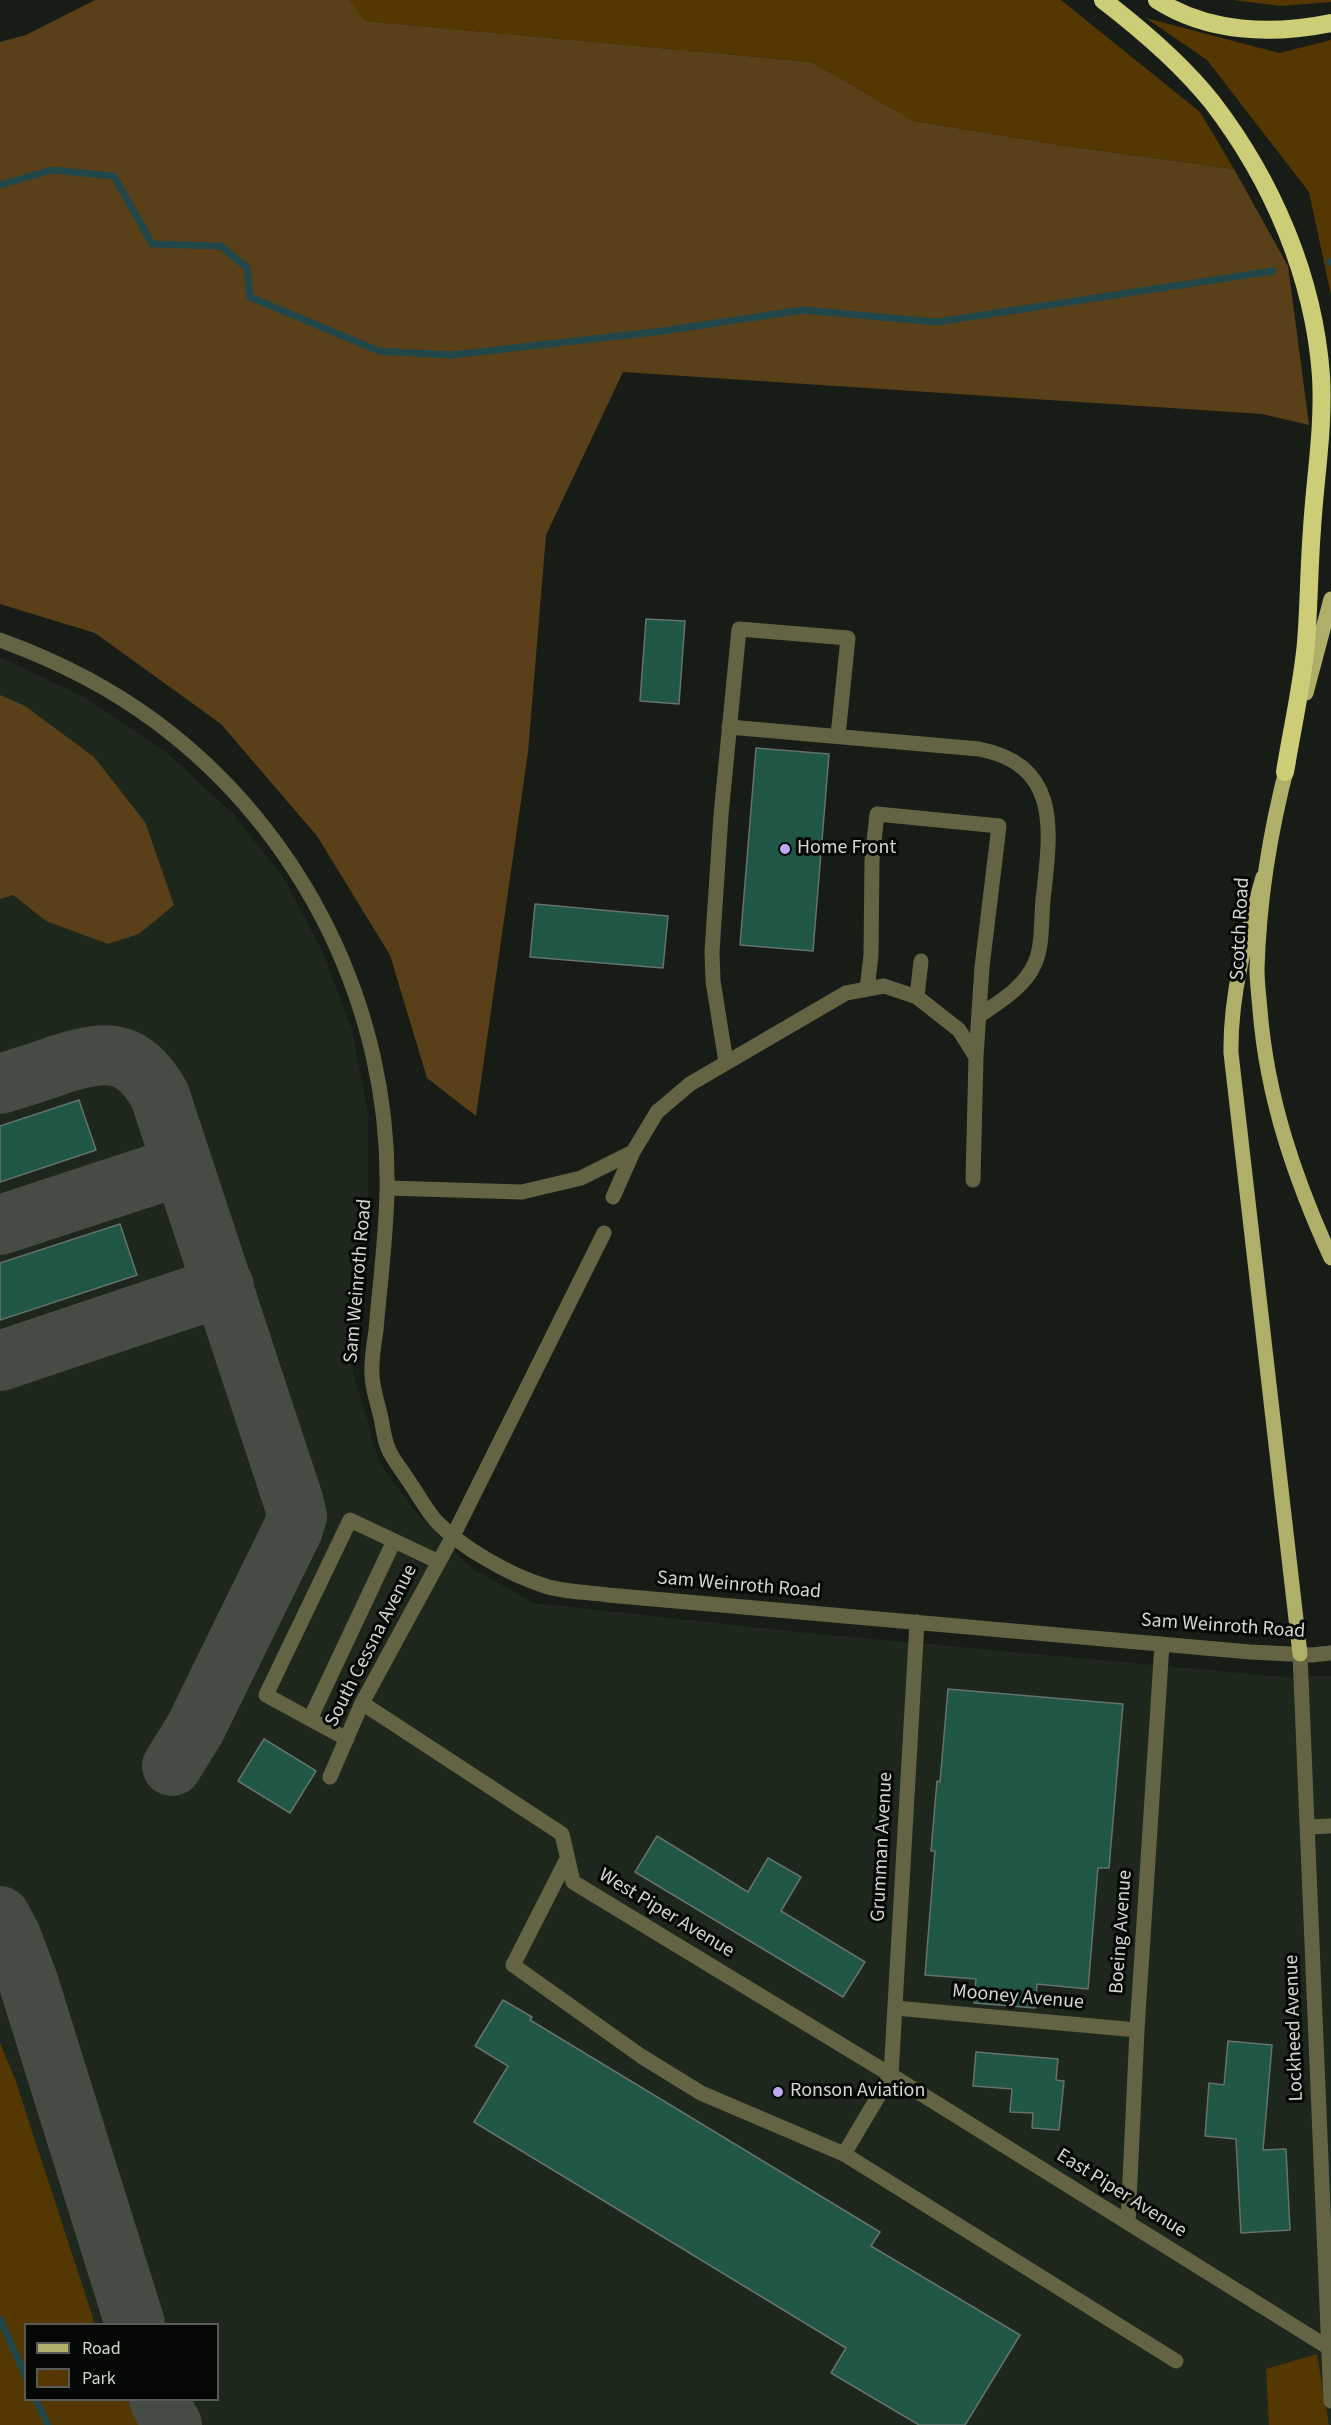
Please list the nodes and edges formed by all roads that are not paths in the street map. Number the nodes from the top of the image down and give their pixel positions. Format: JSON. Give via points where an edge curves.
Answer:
{"nodes":[{"id":1,"x":1103,"y":0,"type":"edge"},
{"id":2,"x":1157,"y":0,"type":"edge"},
{"id":3,"x":1331,"y":23,"type":"edge"},
{"id":4,"x":1331,"y":599,"type":"edge"},
{"id":5,"x":0,"y":640,"type":"edge"},
{"id":6,"x":729,"y":727,"type":"junction"},
{"id":7,"x":838,"y":736,"type":"junction"},
{"id":8,"x":1285,"y":772,"type":"junction"},
{"id":9,"x":1263,"y":877,"type":"junction"},
{"id":10,"x":921,"y":961,"type":"dead end"},
{"id":11,"x":867,"y":989,"type":"junction"},
{"id":12,"x":917,"y":997,"type":"junction"},
{"id":13,"x":979,"y":1016,"type":"junction"},
{"id":14,"x":976,"y":1057,"type":"junction"},
{"id":15,"x":726,"y":1062,"type":"junction"},
{"id":16,"x":633,"y":1152,"type":"junction"},
{"id":17,"x":973,"y":1180,"type":"dead end"},
{"id":18,"x":387,"y":1188,"type":"junction"},
{"id":19,"x":613,"y":1197,"type":"dead end"},
{"id":20,"x":604,"y":1233,"type":"dead end"},
{"id":21,"x":1331,"y":1258,"type":"edge"},
{"id":22,"x":453,"y":1536,"type":"junction"},
{"id":23,"x":394,"y":1541,"type":"junction"},
{"id":24,"x":439,"y":1562,"type":"junction"},
{"id":25,"x":917,"y":1622,"type":"junction"},
{"id":26,"x":1162,"y":1644,"type":"junction"},
{"id":27,"x":1331,"y":1653,"type":"edge"},
{"id":28,"x":1300,"y":1654,"type":"junction"},
{"id":29,"x":362,"y":1703,"type":"junction"},
{"id":30,"x":310,"y":1719,"type":"junction"},
{"id":31,"x":347,"y":1739,"type":"junction"},
{"id":32,"x":330,"y":1777,"type":"dead end"},
{"id":33,"x":1331,"y":1826,"type":"edge"},
{"id":34,"x":1307,"y":1827,"type":"junction"},
{"id":35,"x":567,"y":1859,"type":"junction"},
{"id":36,"x":895,"y":2008,"type":"junction"},
{"id":37,"x":1137,"y":2030,"type":"junction"},
{"id":38,"x":891,"y":2075,"type":"junction"},
{"id":39,"x":844,"y":2154,"type":"junction"},
{"id":40,"x":1326,"y":2155,"type":"edge"},
{"id":41,"x":1128,"y":2223,"type":"junction"},
{"id":42,"x":1329,"y":2348,"type":"junction"},
{"id":43,"x":1176,"y":2361,"type":"dead end"},
{"id":44,"x":1331,"y":2401,"type":"edge"}],
"edges":[{"from":1,"to":8,"type":"highway","via":[[1185,72],[1242,145],[1282,221],[1306,291],[1319,364],[1322,431],[1305,644]]},
{"from":2,"to":3,"type":"highway","via":[[1194,19],[1228,27],[1285,30]]},
{"from":4,"to":8,"type":"main road","name":"Scotch Road"},
{"from":5,"to":18,"type":"street","name":"Sam Weinroth Road","via":[[61,665],[156,723],[204,762],[277,843],[328,928],[356,992],[383,1107]]},
{"from":6,"to":7,"type":"street"},
{"from":6,"to":7,"type":"street","via":[[739,629],[848,638]]},
{"from":6,"to":15,"type":"street","via":[[712,952]]},
{"from":7,"to":13,"type":"street","via":[[991,751],[1024,768],[1039,786],[1048,813],[1048,833],[1036,963],[1014,991]]},
{"from":8,"to":9,"type":"main road","name":"Scotch Road"},
{"from":9,"to":21,"type":"main road","name":"Scotch Road","via":[[1257,971],[1266,1062],[1288,1153]]},
{"from":9,"to":28,"type":"main road","via":[[1237,990],[1231,1053]]},
{"from":10,"to":12,"type":"street"},
{"from":11,"to":12,"type":"street","via":[[884,986]]},
{"from":11,"to":13,"type":"street","via":[[877,814],[999,826]]},
{"from":11,"to":15,"type":"street","via":[[846,993]]},
{"from":12,"to":14,"type":"street","via":[[959,1030]]},
{"from":13,"to":14,"type":"street"},
{"from":14,"to":17,"type":"street"},
{"from":15,"to":16,"type":"street","via":[[690,1084],[657,1112]]},
{"from":16,"to":18,"type":"street","via":[[581,1179],[522,1192]]},
{"from":16,"to":19,"type":"street"},
{"from":18,"to":22,"type":"street","name":"Sam Weinroth Road","via":[[372,1375],[387,1448],[436,1521]]},
{"from":20,"to":22,"type":"street","name":"South Cessna Avenue"},
{"from":22,"to":24,"type":"street","name":"South Cessna Avenue"},
{"from":22,"to":25,"type":"street","name":"Sam Weinroth Road","via":[[499,1566],[547,1587]]},
{"from":23,"to":24,"type":"street"},
{"from":23,"to":30,"type":"street"},
{"from":23,"to":30,"type":"street","via":[[350,1520],[266,1695]]},
{"from":24,"to":29,"type":"street","name":"South Cessna Avenue"},
{"from":25,"to":26,"type":"street","name":"Sam Weinroth Road"},
{"from":25,"to":36,"type":"street","name":"Grumman Avenue"},
{"from":26,"to":28,"type":"street","name":"Sam Weinroth Road"},
{"from":26,"to":37,"type":"street","name":"Boeing Avenue"},
{"from":27,"to":28,"type":"street","name":"Sam Weinroth Road"},
{"from":28,"to":34,"type":"street","name":"Lockheed Avenue"},
{"from":29,"to":31,"type":"street","name":"South Cessna Avenue"},
{"from":29,"to":35,"type":"street","name":"West Piper Avenue","via":[[562,1834]]},
{"from":30,"to":31,"type":"street"},
{"from":31,"to":32,"type":"street","name":"South Cessna Avenue"},
{"from":33,"to":34,"type":"street"},
{"from":34,"to":40,"type":"street","name":"Lockheed Avenue"},
{"from":35,"to":38,"type":"street","name":"West Piper Avenue","via":[[573,1882]]},
{"from":35,"to":39,"type":"street","via":[[513,1965],[641,2056],[701,2093]]},
{"from":36,"to":37,"type":"street","name":"Mooney Avenue"},
{"from":36,"to":38,"type":"street","name":"Grumman Avenue"},
{"from":37,"to":41,"type":"street","name":"Boeing Avenue"},
{"from":38,"to":39,"type":"street"},
{"from":38,"to":41,"type":"street","name":"East Piper Avenue"},
{"from":39,"to":43,"type":"street"},
{"from":40,"to":42,"type":"street","name":"Lockheed Avenue"},
{"from":41,"to":42,"type":"street","name":"East Piper Avenue"},
{"from":42,"to":44,"type":"street","name":"Lockheed Avenue"}]}
